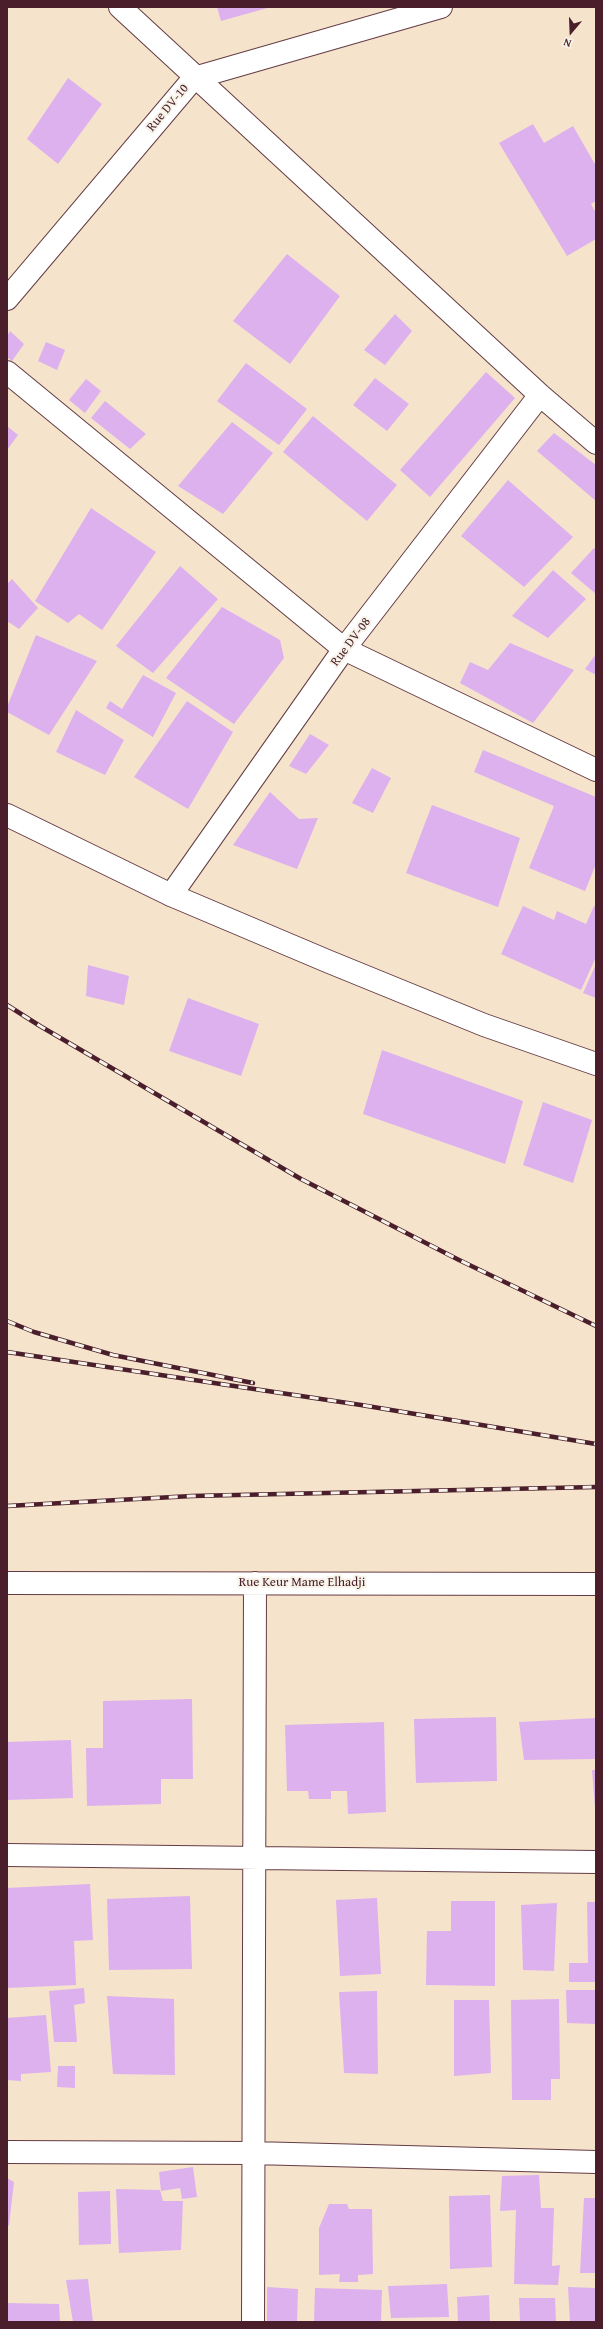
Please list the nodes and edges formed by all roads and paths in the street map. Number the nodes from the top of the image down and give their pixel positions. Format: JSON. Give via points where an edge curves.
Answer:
{"nodes":[{"id":1,"x":120,"y":7,"type":"edge"},
{"id":2,"x":441,"y":7,"type":"edge"},
{"id":3,"x":194,"y":78,"type":"junction"},
{"id":4,"x":7,"y":299,"type":"edge"},
{"id":5,"x":7,"y":372,"type":"edge"},
{"id":6,"x":540,"y":395,"type":"junction"},
{"id":7,"x":596,"y":443,"type":"edge"},
{"id":8,"x":344,"y":649,"type":"junction"},
{"id":9,"x":596,"y":770,"type":"edge"},
{"id":10,"x":7,"y":815,"type":"edge"},
{"id":11,"x":171,"y":895,"type":"junction"},
{"id":12,"x":596,"y":1064,"type":"edge"},
{"id":13,"x":7,"y":1583,"type":"edge"},
{"id":14,"x":255,"y":1583,"type":"junction"},
{"id":15,"x":596,"y":1584,"type":"edge"},
{"id":16,"x":7,"y":1855,"type":"edge"},
{"id":17,"x":254,"y":1858,"type":"junction"},
{"id":18,"x":596,"y":1862,"type":"edge"},
{"id":19,"x":7,"y":2152,"type":"edge"},
{"id":20,"x":253,"y":2153,"type":"junction"},
{"id":21,"x":596,"y":2162,"type":"edge"},
{"id":22,"x":252,"y":2322,"type":"edge"}],
"edges":[{"from":1,"to":3,"type":"street"},
{"from":2,"to":3,"type":"street","name":"Rue DV-10"},
{"from":3,"to":4,"type":"street","name":"Rue DV-10"},
{"from":3,"to":6,"type":"street"},
{"from":5,"to":8,"type":"street"},
{"from":6,"to":7,"type":"street"},
{"from":6,"to":8,"type":"street","name":"Rue DV-08"},
{"from":8,"to":9,"type":"street"},
{"from":8,"to":11,"type":"street","name":"Rue DV-08"},
{"from":10,"to":11,"type":"street"},
{"from":11,"to":12,"type":"street","via":[[484,1025]]},
{"from":13,"to":14,"type":"street","name":"Rue Keur Mame Elhadji"},
{"from":14,"to":15,"type":"street","name":"Rue Keur Mame Elhadji"},
{"from":14,"to":17,"type":"street"},
{"from":16,"to":17,"type":"street"},
{"from":17,"to":18,"type":"street"},
{"from":17,"to":20,"type":"street"},
{"from":19,"to":20,"type":"street"},
{"from":20,"to":21,"type":"street"},
{"from":20,"to":22,"type":"street"}]}
